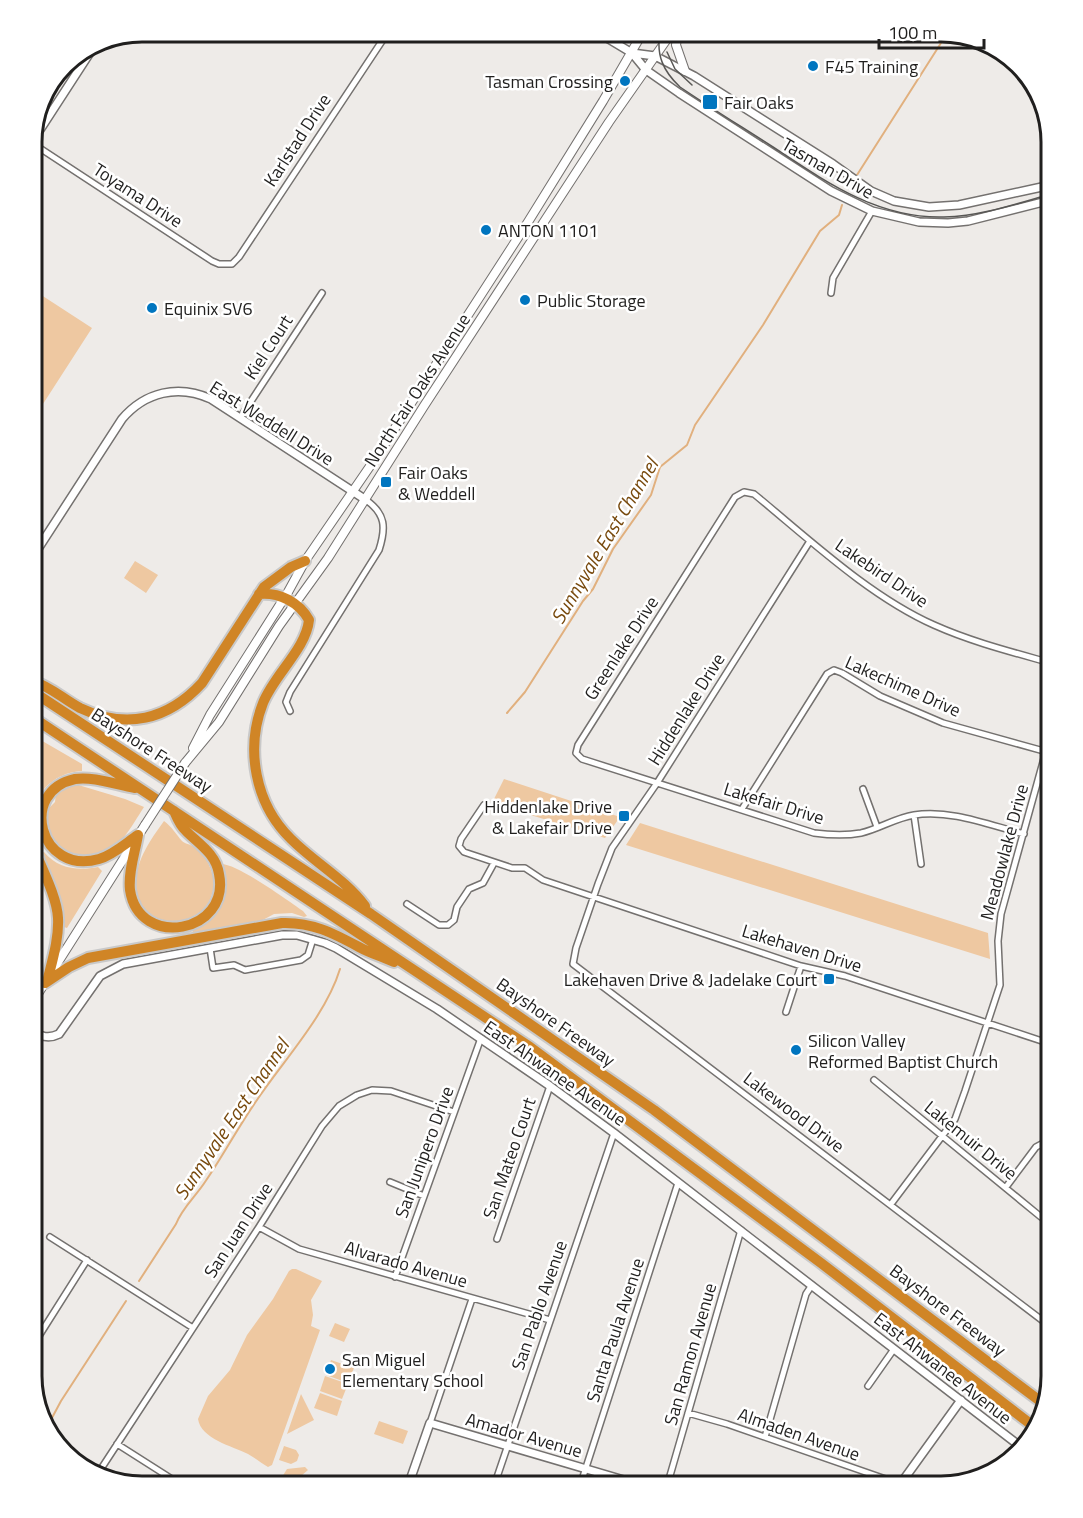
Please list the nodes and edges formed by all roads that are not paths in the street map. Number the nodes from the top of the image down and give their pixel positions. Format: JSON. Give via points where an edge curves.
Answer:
{"nodes":[{"id":1,"x":381,"y":42,"type":"edge"},
{"id":2,"x":614,"y":42,"type":"edge"},
{"id":3,"x":638,"y":42,"type":"edge"},
{"id":4,"x":665,"y":42,"type":"edge"},
{"id":5,"x":676,"y":42,"type":"edge"},
{"id":6,"x":632,"y":53,"type":"junction"},
{"id":7,"x":655,"y":56,"type":"junction"},
{"id":8,"x":85,"y":60,"type":"edge"},
{"id":9,"x":646,"y":70,"type":"junction"},
{"id":10,"x":685,"y":71,"type":"junction"},
{"id":11,"x":44,"y":125,"type":"edge"},
{"id":12,"x":42,"y":150,"type":"edge"},
{"id":13,"x":1041,"y":187,"type":"edge"},
{"id":14,"x":1041,"y":203,"type":"edge"},
{"id":15,"x":872,"y":211,"type":"junction"},
{"id":16,"x":232,"y":264,"type":"joint"},
{"id":17,"x":831,"y":292,"type":"dead end"},
{"id":18,"x":322,"y":293,"type":"dead end"},
{"id":19,"x":240,"y":418,"type":"junction"},
{"id":20,"x":353,"y":491,"type":"junction"},
{"id":21,"x":744,"y":492,"type":"joint"},
{"id":22,"x":366,"y":500,"type":"junction"},
{"id":23,"x":810,"y":541,"type":"junction"},
{"id":24,"x":42,"y":542,"type":"edge"},
{"id":25,"x":305,"y":561,"type":"junction"},
{"id":26,"x":259,"y":594,"type":"junction"},
{"id":27,"x":284,"y":598,"type":"junction"},
{"id":28,"x":294,"y":604,"type":"junction"},
{"id":29,"x":1041,"y":660,"type":"edge"},
{"id":30,"x":42,"y":684,"type":"edge"},
{"id":31,"x":42,"y":698,"type":"edge"},
{"id":32,"x":290,"y":711,"type":"dead end"},
{"id":33,"x":42,"y":724,"type":"edge"},
{"id":34,"x":1041,"y":750,"type":"edge"},
{"id":35,"x":185,"y":763,"type":"junction"},
{"id":36,"x":1041,"y":778,"type":"edge"},
{"id":37,"x":657,"y":783,"type":"junction"},
{"id":38,"x":141,"y":789,"type":"junction"},
{"id":39,"x":863,"y":789,"type":"dead end"},
{"id":40,"x":484,"y":805,"type":"dead end"},
{"id":41,"x":742,"y":809,"type":"junction"},
{"id":42,"x":173,"y":810,"type":"junction"},
{"id":43,"x":42,"y":814,"type":"edge"},
{"id":44,"x":914,"y":815,"type":"junction"},
{"id":45,"x":877,"y":827,"type":"junction"},
{"id":46,"x":42,"y":828,"type":"edge"},
{"id":47,"x":1024,"y":834,"type":"junction"},
{"id":48,"x":138,"y":835,"type":"junction"},
{"id":49,"x":494,"y":863,"type":"junction"},
{"id":50,"x":921,"y":864,"type":"dead end"},
{"id":51,"x":42,"y":870,"type":"edge"},
{"id":52,"x":594,"y":896,"type":"junction"},
{"id":53,"x":407,"y":904,"type":"dead end"},
{"id":54,"x":371,"y":914,"type":"junction"},
{"id":55,"x":313,"y":939,"type":"junction"},
{"id":56,"x":210,"y":948,"type":"junction"},
{"id":57,"x":801,"y":966,"type":"junction"},
{"id":58,"x":420,"y":972,"type":"junction"},
{"id":59,"x":46,"y":980,"type":"junction"},
{"id":60,"x":42,"y":987,"type":"edge"},
{"id":61,"x":786,"y":1012,"type":"dead end"},
{"id":62,"x":988,"y":1023,"type":"junction"},
{"id":63,"x":42,"y":1036,"type":"edge"},
{"id":64,"x":480,"y":1038,"type":"junction"},
{"id":65,"x":1041,"y":1040,"type":"edge"},
{"id":66,"x":874,"y":1080,"type":"dead end"},
{"id":67,"x":550,"y":1086,"type":"junction"},
{"id":68,"x":454,"y":1112,"type":"junction"},
{"id":69,"x":614,"y":1133,"type":"junction"},
{"id":70,"x":942,"y":1137,"type":"junction"},
{"id":71,"x":1041,"y":1144,"type":"edge"},
{"id":72,"x":390,"y":1182,"type":"dead end"},
{"id":73,"x":678,"y":1183,"type":"junction"},
{"id":74,"x":1006,"y":1187,"type":"junction"},
{"id":75,"x":424,"y":1196,"type":"junction"},
{"id":76,"x":891,"y":1204,"type":"junction"},
{"id":77,"x":1041,"y":1217,"type":"edge"},
{"id":78,"x":259,"y":1227,"type":"junction"},
{"id":79,"x":741,"y":1230,"type":"junction"},
{"id":80,"x":50,"y":1237,"type":"dead end"},
{"id":81,"x":496,"y":1239,"type":"dead end"},
{"id":82,"x":87,"y":1260,"type":"junction"},
{"id":83,"x":395,"y":1276,"type":"junction"},
{"id":84,"x":812,"y":1285,"type":"junction"},
{"id":85,"x":472,"y":1299,"type":"junction"},
{"id":86,"x":1041,"y":1319,"type":"edge"},
{"id":87,"x":550,"y":1320,"type":"junction"},
{"id":88,"x":42,"y":1327,"type":"edge"},
{"id":89,"x":193,"y":1328,"type":"junction"},
{"id":90,"x":894,"y":1349,"type":"junction"},
{"id":91,"x":868,"y":1386,"type":"dead end"},
{"id":92,"x":961,"y":1400,"type":"junction"},
{"id":93,"x":1038,"y":1400,"type":"edge"},
{"id":94,"x":688,"y":1413,"type":"junction"},
{"id":95,"x":1029,"y":1423,"type":"edge"},
{"id":96,"x":430,"y":1424,"type":"junction"},
{"id":97,"x":765,"y":1437,"type":"junction"},
{"id":98,"x":117,"y":1443,"type":"junction"},
{"id":99,"x":1015,"y":1443,"type":"edge"},
{"id":100,"x":507,"y":1446,"type":"junction"},
{"id":101,"x":102,"y":1468,"type":"edge"},
{"id":102,"x":586,"y":1468,"type":"junction"},
{"id":103,"x":168,"y":1476,"type":"edge"},
{"id":104,"x":412,"y":1476,"type":"edge"},
{"id":105,"x":497,"y":1476,"type":"edge"},
{"id":106,"x":583,"y":1476,"type":"edge"},
{"id":107,"x":612,"y":1476,"type":"edge"},
{"id":108,"x":670,"y":1476,"type":"edge"},
{"id":109,"x":874,"y":1476,"type":"edge"},
{"id":110,"x":906,"y":1476,"type":"edge"}],
"edges":[{"from":1,"to":16,"type":"street","name":"Karlstad Drive"},
{"from":2,"to":6,"type":"street"},
{"from":3,"to":6,"type":"main road","name":"North Fair Oaks Avenue"},
{"from":4,"to":7,"type":"main road","name":"North Fair Oaks Avenue"},
{"from":5,"to":10,"type":"main road"},
{"from":6,"to":7,"type":"street","name":"Tasman Drive"},
{"from":6,"to":9,"type":"street","name":"Tasman Drive"},
{"from":6,"to":20,"type":"main road","name":"North Fair Oaks Avenue","via":[[528,222]]},
{"from":7,"to":9,"type":"main road","name":"North Fair Oaks Avenue"},
{"from":7,"to":10,"type":"street","name":"Tasman Drive"},
{"from":8,"to":11,"type":"street"},
{"from":9,"to":15,"type":"street","name":"Tasman Drive","via":[[831,191]]},
{"from":9,"to":22,"type":"main road","name":"North Fair Oaks Avenue","via":[[436,387]]},
{"from":10,"to":13,"type":"street","name":"Tasman Drive","via":[[871,191],[894,201],[929,207],[959,205]]},
{"from":12,"to":16,"type":"street","name":"Toyama Drive","via":[[212,261]]},
{"from":14,"to":15,"type":"street","name":"Tasman Drive","via":[[968,221],[948,222],[919,222]]},
{"from":15,"to":17,"type":"street","via":[[833,278]]},
{"from":18,"to":19,"type":"street","name":"Kiel Court"},
{"from":19,"to":20,"type":"street","name":"East Weddell Drive"},
{"from":19,"to":24,"type":"street","name":"East Weddell Drive","via":[[204,396],[183,392],[162,393],[135,405],[115,428]]},
{"from":20,"to":22,"type":"street","name":"East Weddell Drive"},
{"from":20,"to":25,"type":"main road","name":"North Fair Oaks Avenue"},
{"from":21,"to":23,"type":"street","name":"Lakebird Drive","via":[[754,494]]},
{"from":21,"to":37,"type":"street","name":"Greenlake Drive","via":[[735,497],[578,745],[576,753],[582,759]]},
{"from":22,"to":28,"type":"main road","name":"North Fair Oaks Avenue"},
{"from":22,"to":32,"type":"street","name":"East Weddell Drive","via":[[382,517],[380,550],[290,693],[286,702]]},
{"from":23,"to":29,"type":"street","name":"Lakebird Drive","via":[[876,591],[933,625],[975,642]]},
{"from":23,"to":37,"type":"street","name":"Hiddenlake Drive"},
{"from":25,"to":26,"type":"highway","via":[[291,567]]},
{"from":25,"to":27,"type":"main road","name":"North Fair Oaks Avenue"},
{"from":26,"to":27,"type":"highway"},
{"from":26,"to":30,"type":"highway","via":[[202,683],[163,713],[130,720],[111,718],[79,707]]},
{"from":27,"to":28,"type":"highway"},
{"from":27,"to":35,"type":"main road","name":"North Fair Oaks Avenue","via":[[220,698]]},
{"from":28,"to":35,"type":"main road","name":"North Fair Oaks Avenue","via":[[219,722]]},
{"from":28,"to":54,"type":"highway","via":[[304,611],[308,628],[263,703],[254,738],[255,772],[280,827],[354,890]]},
{"from":31,"to":54,"type":"highway","name":"Bayshore Freeway"},
{"from":33,"to":38,"type":"highway","name":"Bayshore Freeway"},
{"from":34,"to":41,"type":"street","name":"Lakechime Drive","via":[[943,723],[880,696],[834,670],[827,674]]},
{"from":35,"to":48,"type":"main road","name":"North Fair Oaks Avenue","bridge":true},
{"from":36,"to":47,"type":"street","name":"Meadowlake Drive"},
{"from":37,"to":41,"type":"street","name":"Lakefair Drive"},
{"from":37,"to":52,"type":"street","name":"Hiddenlake Drive","via":[[612,848]]},
{"from":38,"to":42,"type":"highway","name":"Bayshore Freeway"},
{"from":38,"to":43,"type":"highway","via":[[93,779],[72,780],[48,797]]},
{"from":39,"to":45,"type":"street"},
{"from":40,"to":49,"type":"street","via":[[459,846],[464,852]]},
{"from":41,"to":45,"type":"street","name":"Lakefair Drive","via":[[814,833],[847,835]]},
{"from":42,"to":48,"type":"highway","via":[[183,829],[211,855],[220,874],[215,902],[201,920],[182,928],[164,927],[147,919],[136,907],[130,881]]},
{"from":42,"to":58,"type":"highway","name":"Bayshore Freeway"},
{"from":44,"to":45,"type":"street","name":"Lakefair Drive"},
{"from":44,"to":47,"type":"street","name":"Lakefair Drive","via":[[937,813]]},
{"from":44,"to":50,"type":"street"},
{"from":46,"to":48,"type":"highway","via":[[49,845],[60,855],[84,862],[100,859]]},
{"from":47,"to":62,"type":"street","name":"Meadowlake Drive","via":[[1001,914],[1000,985]]},
{"from":48,"to":59,"type":"main road","name":"North Fair Oaks Avenue"},
{"from":49,"to":52,"type":"street","name":"Lakehaven Drive","via":[[525,868],[543,880]]},
{"from":49,"to":53,"type":"street","via":[[483,883],[469,889],[448,925],[440,926]]},
{"from":51,"to":59,"type":"highway","via":[[58,917]]},
{"from":52,"to":57,"type":"street","name":"Lakehaven Drive"},
{"from":52,"to":76,"type":"street","name":"Lakewood Drive","via":[[573,964]]},
{"from":54,"to":93,"type":"highway","name":"Bayshore Freeway","via":[[654,1110]]},
{"from":55,"to":56,"type":"street","name":"East Ahwanee Avenue","via":[[282,935]]},
{"from":55,"to":56,"type":"street","via":[[308,955],[301,960],[245,970],[234,965],[213,968]]},
{"from":55,"to":64,"type":"street","name":"East Ahwanee Avenue","via":[[336,948]]},
{"from":56,"to":63,"type":"street","name":"East Ahwanee Avenue","via":[[110,969],[94,982],[59,1034]]},
{"from":57,"to":61,"type":"street"},
{"from":57,"to":62,"type":"street","name":"Lakehaven Drive","via":[[845,976]]},
{"from":58,"to":59,"type":"highway","via":[[324,929],[295,923],[99,955]]},
{"from":58,"to":95,"type":"highway","name":"Bayshore Freeway","via":[[597,1095]]},
{"from":59,"to":60,"type":"main road","name":"North Fair Oaks Avenue"},
{"from":62,"to":65,"type":"street","name":"Lakehaven Drive"},
{"from":62,"to":70,"type":"street","name":"Meadowlake Drive","via":[[958,1109]]},
{"from":64,"to":67,"type":"street","name":"East Ahwanee Avenue"},
{"from":64,"to":68,"type":"street","name":"San Junipero Drive"},
{"from":66,"to":70,"type":"street","name":"Lakemuir Drive"},
{"from":67,"to":69,"type":"street","name":"East Ahwanee Avenue"},
{"from":67,"to":81,"type":"street","name":"San Mateo Court"},
{"from":68,"to":75,"type":"street","name":"San Junipero Drive"},
{"from":68,"to":78,"type":"street","name":"San Juan Drive","via":[[391,1091],[372,1090],[357,1095],[339,1106],[322,1126]]},
{"from":69,"to":73,"type":"street","name":"East Ahwanee Avenue"},
{"from":69,"to":87,"type":"street","name":"San Pablo Avenue"},
{"from":70,"to":74,"type":"street","name":"Lakemuir Drive"},
{"from":70,"to":76,"type":"street","name":"Meadowlake Drive"},
{"from":71,"to":74,"type":"street"},
{"from":72,"to":75,"type":"street"},
{"from":73,"to":79,"type":"street","name":"East Ahwanee Avenue"},
{"from":73,"to":102,"type":"street","name":"Santa Paula Avenue"},
{"from":74,"to":77,"type":"street","name":"Lakemuir Drive"},
{"from":75,"to":83,"type":"street","name":"San Junipero Drive"},
{"from":76,"to":86,"type":"street","name":"Lakewood Drive"},
{"from":78,"to":83,"type":"street","name":"Alvarado Avenue","via":[[299,1249]]},
{"from":78,"to":89,"type":"street","name":"San Juan Drive"},
{"from":79,"to":84,"type":"street","name":"East Ahwanee Avenue"},
{"from":79,"to":94,"type":"street","name":"San Ramon Avenue"},
{"from":80,"to":82,"type":"street"},
{"from":82,"to":88,"type":"street"},
{"from":82,"to":89,"type":"street"},
{"from":83,"to":85,"type":"street","name":"Alvarado Avenue"},
{"from":84,"to":90,"type":"street","name":"East Ahwanee Avenue"},
{"from":84,"to":97,"type":"street","via":[[806,1294]]},
{"from":85,"to":87,"type":"street","name":"Alvarado Avenue"},
{"from":85,"to":96,"type":"street"},
{"from":87,"to":100,"type":"street","name":"San Pablo Avenue"},
{"from":89,"to":98,"type":"street","name":"San Juan Drive"},
{"from":90,"to":91,"type":"street"},
{"from":90,"to":92,"type":"street","name":"East Ahwanee Avenue"},
{"from":92,"to":99,"type":"street","name":"East Ahwanee Avenue"},
{"from":92,"to":110,"type":"street"},
{"from":94,"to":97,"type":"street","name":"Almaden Avenue"},
{"from":94,"to":108,"type":"street","name":"San Ramon Avenue"},
{"from":96,"to":100,"type":"street","name":"Amador Avenue"},
{"from":96,"to":104,"type":"street"},
{"from":97,"to":109,"type":"street","name":"Almaden Avenue"},
{"from":98,"to":101,"type":"street","name":"San Juan Drive"},
{"from":98,"to":103,"type":"street"},
{"from":100,"to":102,"type":"street","name":"Amador Avenue"},
{"from":100,"to":105,"type":"street","name":"San Pablo Avenue"},
{"from":102,"to":106,"type":"street","name":"Santa Paula Avenue"},
{"from":102,"to":107,"type":"street","name":"Amador Avenue"}]}
